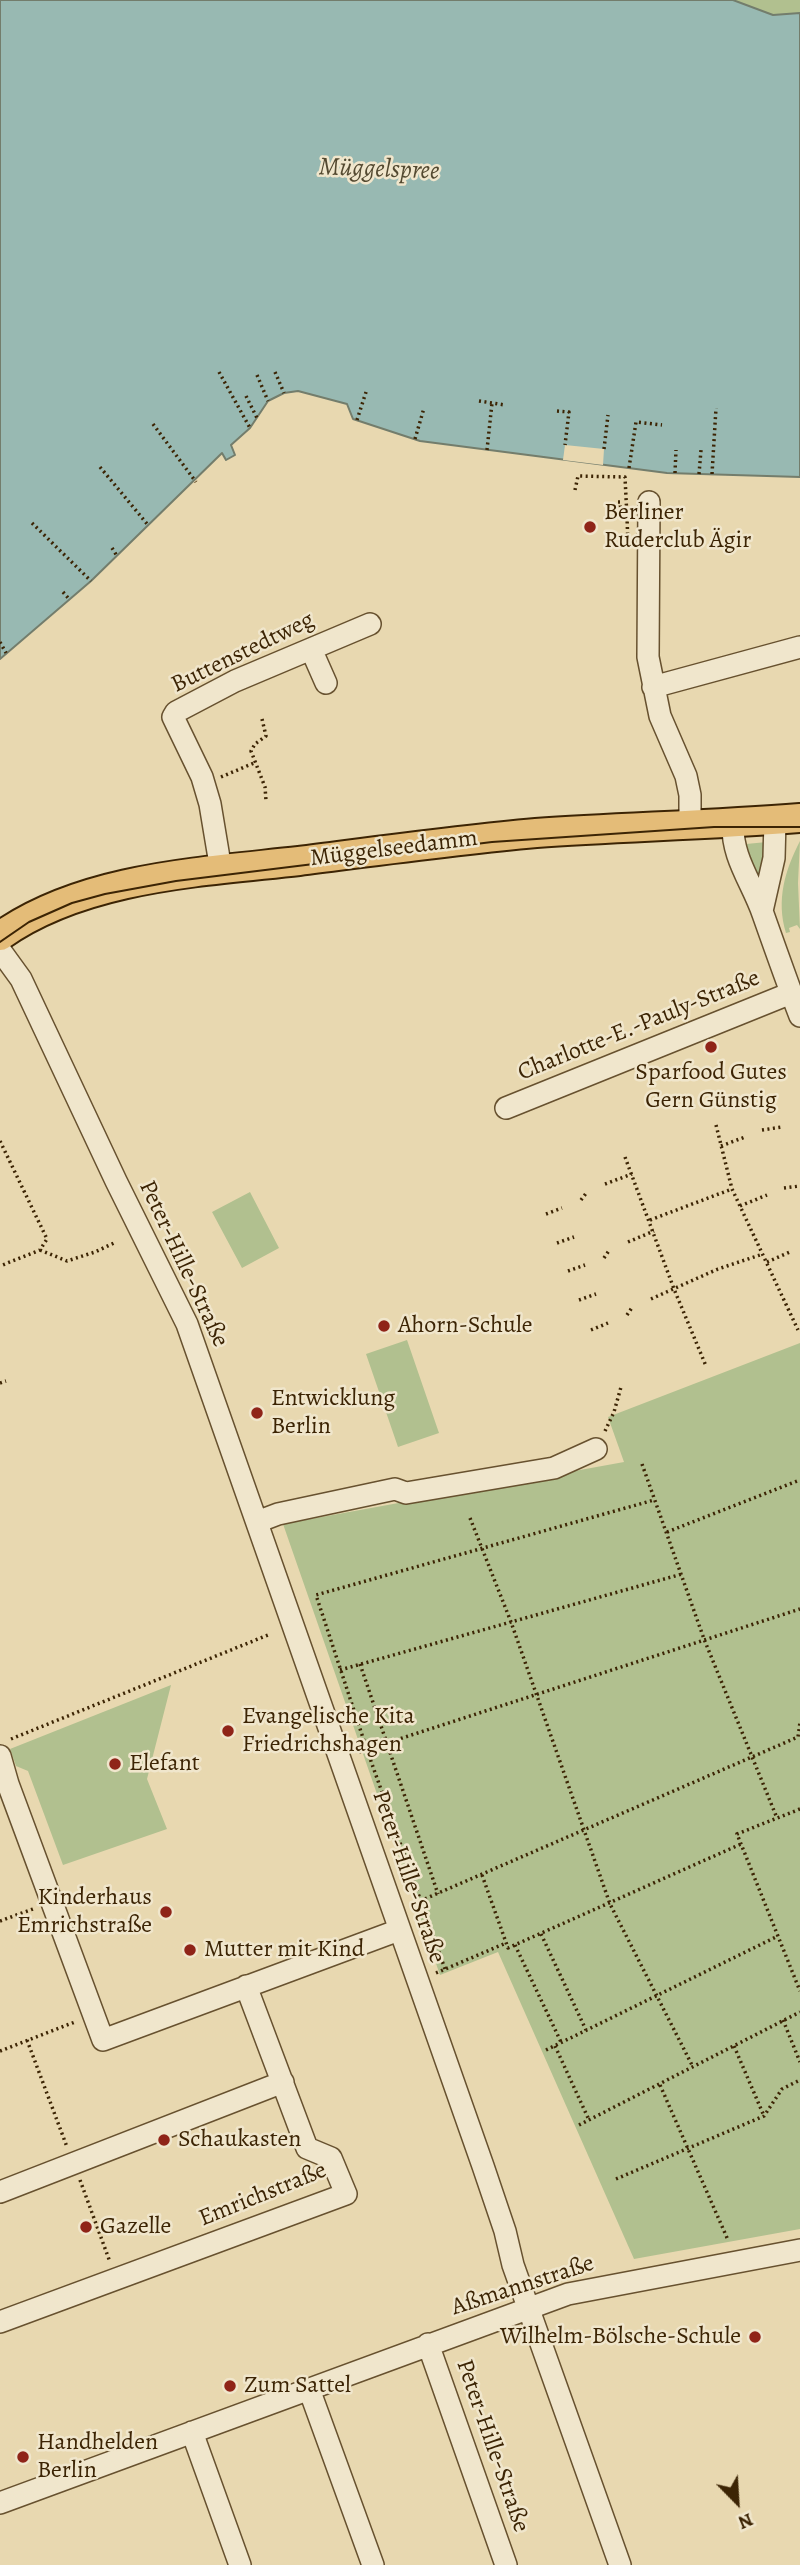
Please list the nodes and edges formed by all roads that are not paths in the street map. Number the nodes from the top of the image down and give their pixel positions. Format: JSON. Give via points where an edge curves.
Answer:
{"nodes":[{"id":1,"x":649,"y":502,"type":"dead end"},
{"id":2,"x":370,"y":624,"type":"dead end"},
{"id":3,"x":800,"y":647,"type":"edge"},
{"id":4,"x":311,"y":649,"type":"junction"},
{"id":5,"x":326,"y":683,"type":"dead end"},
{"id":6,"x":653,"y":687,"type":"junction"},
{"id":7,"x":787,"y":819,"type":"edge"},
{"id":8,"x":733,"y":822,"type":"junction"},
{"id":9,"x":690,"y":825,"type":"junction"},
{"id":10,"x":221,"y":870,"type":"junction"},
{"id":11,"x":762,"y":911,"type":"junction"},
{"id":12,"x":0,"y":936,"type":"edge"},
{"id":13,"x":0,"y":950,"type":"edge"},
{"id":14,"x":791,"y":993,"type":"junction"},
{"id":15,"x":800,"y":1016,"type":"edge"},
{"id":16,"x":506,"y":1108,"type":"dead end"},
{"id":17,"x":596,"y":1449,"type":"road end"},
{"id":18,"x":257,"y":1522,"type":"junction"},
{"id":19,"x":2,"y":1749,"type":"edge"},
{"id":20,"x":399,"y":1930,"type":"junction"},
{"id":21,"x":246,"y":1986,"type":"junction"},
{"id":22,"x":282,"y":2082,"type":"junction"},
{"id":23,"x":0,"y":2192,"type":"edge"},
{"id":24,"x":800,"y":2250,"type":"edge"},
{"id":25,"x":529,"y":2307,"type":"junction"},
{"id":26,"x":0,"y":2322,"type":"edge"},
{"id":27,"x":428,"y":2344,"type":"junction"},
{"id":28,"x":309,"y":2389,"type":"junction"},
{"id":29,"x":192,"y":2432,"type":"junction"},
{"id":30,"x":0,"y":2503,"type":"edge"},
{"id":31,"x":240,"y":2565,"type":"edge"},
{"id":32,"x":373,"y":2565,"type":"edge"},
{"id":33,"x":506,"y":2565,"type":"edge"},
{"id":34,"x":620,"y":2565,"type":"edge"}],
"edges":[{"from":1,"to":6,"type":"street","via":[[647,629]]},
{"from":2,"to":4,"type":"street","name":"Buttenstedtweg"},
{"from":3,"to":6,"type":"street"},
{"from":4,"to":5,"type":"street"},
{"from":4,"to":10,"type":"street","name":"Buttenstedtweg","via":[[235,681],[176,712],[173,718],[204,785]]},
{"from":6,"to":9,"type":"street","via":[[660,716],[686,776]]},
{"from":7,"to":8,"type":"main road","name":"Müggelseedamm"},
{"from":7,"to":11,"type":"street"},
{"from":8,"to":9,"type":"main road","name":"Müggelseedamm"},
{"from":8,"to":11,"type":"street","name":"Charlotte-E.-Pauly-Straße","via":[[741,868]]},
{"from":9,"to":10,"type":"main road","name":"Müggelseedamm","via":[[493,837]]},
{"from":10,"to":12,"type":"main road","name":"Müggelseedamm","via":[[92,892],[42,910]]},
{"from":11,"to":14,"type":"street","name":"Charlotte-E.-Pauly-Straße"},
{"from":13,"to":18,"type":"street","name":"Peter-Hille-Straße","via":[[21,979],[174,1295]]},
{"from":14,"to":15,"type":"street","name":"Charlotte-E.-Pauly-Straße"},
{"from":14,"to":16,"type":"street","name":"Charlotte-E.-Pauly-Straße"},
{"from":17,"to":18,"type":"street","via":[[554,1468],[406,1493],[396,1489]]},
{"from":18,"to":20,"type":"street","name":"Peter-Hille-Straße"},
{"from":19,"to":21,"type":"street","via":[[8,1784],[103,2040]]},
{"from":20,"to":21,"type":"street"},
{"from":20,"to":25,"type":"street","name":"Peter-Hille-Straße"},
{"from":21,"to":22,"type":"street","name":"Emrichstraße"},
{"from":22,"to":23,"type":"street"},
{"from":22,"to":26,"type":"street","name":"Emrichstraße","via":[[307,2148],[331,2158],[346,2194]]},
{"from":24,"to":25,"type":"street","name":"Aßmannstraße","via":[[568,2294]]},
{"from":25,"to":27,"type":"street","name":"Aßmannstraße"},
{"from":25,"to":34,"type":"street","name":"Peter-Hille-Straße"},
{"from":27,"to":28,"type":"street","name":"Aßmannstraße"},
{"from":27,"to":33,"type":"street","name":"Peter-Hille-Straße"},
{"from":28,"to":29,"type":"street","name":"Aßmannstraße"},
{"from":28,"to":32,"type":"street"},
{"from":29,"to":30,"type":"street","name":"Aßmannstraße"},
{"from":29,"to":31,"type":"street"}]}
